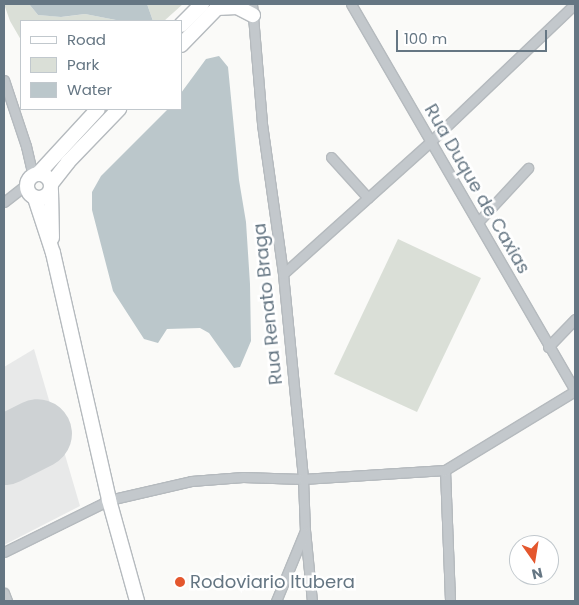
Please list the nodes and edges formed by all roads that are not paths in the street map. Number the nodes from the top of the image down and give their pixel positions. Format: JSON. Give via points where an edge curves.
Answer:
{"nodes":[{"id":1,"x":202,"y":4,"type":"edge"},
{"id":2,"x":351,"y":4,"type":"edge"},
{"id":3,"x":575,"y":4,"type":"edge"},
{"id":4,"x":219,"y":6,"type":"edge"},
{"id":5,"x":252,"y":9,"type":"edge"},
{"id":6,"x":182,"y":24,"type":"edge"},
{"id":7,"x":182,"y":44,"type":"edge"},
{"id":8,"x":4,"y":80,"type":"edge"},
{"id":9,"x":97,"y":110,"type":"edge"},
{"id":10,"x":118,"y":110,"type":"edge"},
{"id":11,"x":431,"y":141,"type":"junction"},
{"id":12,"x":330,"y":158,"type":"dead end"},
{"id":13,"x":528,"y":168,"type":"dead end"},
{"id":14,"x":33,"y":178,"type":"junction"},
{"id":15,"x":51,"y":188,"type":"junction"},
{"id":16,"x":35,"y":198,"type":"junction"},
{"id":17,"x":368,"y":198,"type":"junction"},
{"id":18,"x":4,"y":202,"type":"edge"},
{"id":19,"x":478,"y":222,"type":"junction"},
{"id":20,"x":52,"y":253,"type":"junction"},
{"id":21,"x":283,"y":274,"type":"junction"},
{"id":22,"x":575,"y":318,"type":"edge"},
{"id":23,"x":548,"y":347,"type":"junction"},
{"id":24,"x":575,"y":391,"type":"edge"},
{"id":25,"x":445,"y":470,"type":"junction"},
{"id":26,"x":303,"y":480,"type":"junction"},
{"id":27,"x":109,"y":500,"type":"junction"},
{"id":28,"x":305,"y":530,"type":"junction"},
{"id":29,"x":4,"y":552,"type":"edge"},
{"id":30,"x":4,"y":593,"type":"edge"},
{"id":31,"x":7,"y":601,"type":"edge"},
{"id":32,"x":137,"y":601,"type":"edge"},
{"id":33,"x":276,"y":601,"type":"edge"},
{"id":34,"x":312,"y":601,"type":"edge"},
{"id":35,"x":450,"y":601,"type":"edge"}],
"edges":[{"from":1,"to":6,"type":"main road"},
{"from":2,"to":11,"type":"street","name":"Rua Duque de Caxias"},
{"from":3,"to":11,"type":"street"},
{"from":4,"to":5,"type":"main road"},
{"from":4,"to":7,"type":"main road"},
{"from":5,"to":21,"type":"street","name":"Rua Renato Braga","via":[[262,124]]},
{"from":8,"to":14,"type":"street"},
{"from":9,"to":14,"type":"main road"},
{"from":10,"to":15,"type":"main road","via":[[68,162]]},
{"from":11,"to":17,"type":"street"},
{"from":11,"to":19,"type":"street","name":"Rua Duque de Caxias"},
{"from":12,"to":17,"type":"street"},
{"from":13,"to":19,"type":"street"},
{"from":14,"to":15,"type":"main road","via":[[48,178]]},
{"from":14,"to":16,"type":"main road","via":[[30,195]]},
{"from":14,"to":18,"type":"street"},
{"from":15,"to":16,"type":"main road","via":[[46,197]]},
{"from":15,"to":20,"type":"main road"},
{"from":16,"to":20,"type":"main road"},
{"from":17,"to":21,"type":"street"},
{"from":19,"to":23,"type":"street","name":"Rua Duque de Caxias"},
{"from":20,"to":27,"type":"main road"},
{"from":21,"to":26,"type":"street","name":"Rua Renato Braga"},
{"from":22,"to":23,"type":"street"},
{"from":23,"to":24,"type":"street","name":"Rua Duque de Caxias"},
{"from":24,"to":25,"type":"street"},
{"from":25,"to":26,"type":"street"},
{"from":25,"to":35,"type":"street"},
{"from":26,"to":27,"type":"street","via":[[213,478]]},
{"from":26,"to":28,"type":"street","name":"Rua Renato Braga"},
{"from":27,"to":29,"type":"street"},
{"from":27,"to":32,"type":"main road"},
{"from":28,"to":33,"type":"street"},
{"from":28,"to":34,"type":"street","name":"Rua Renato Braga"},
{"from":30,"to":31,"type":"street"}]}
